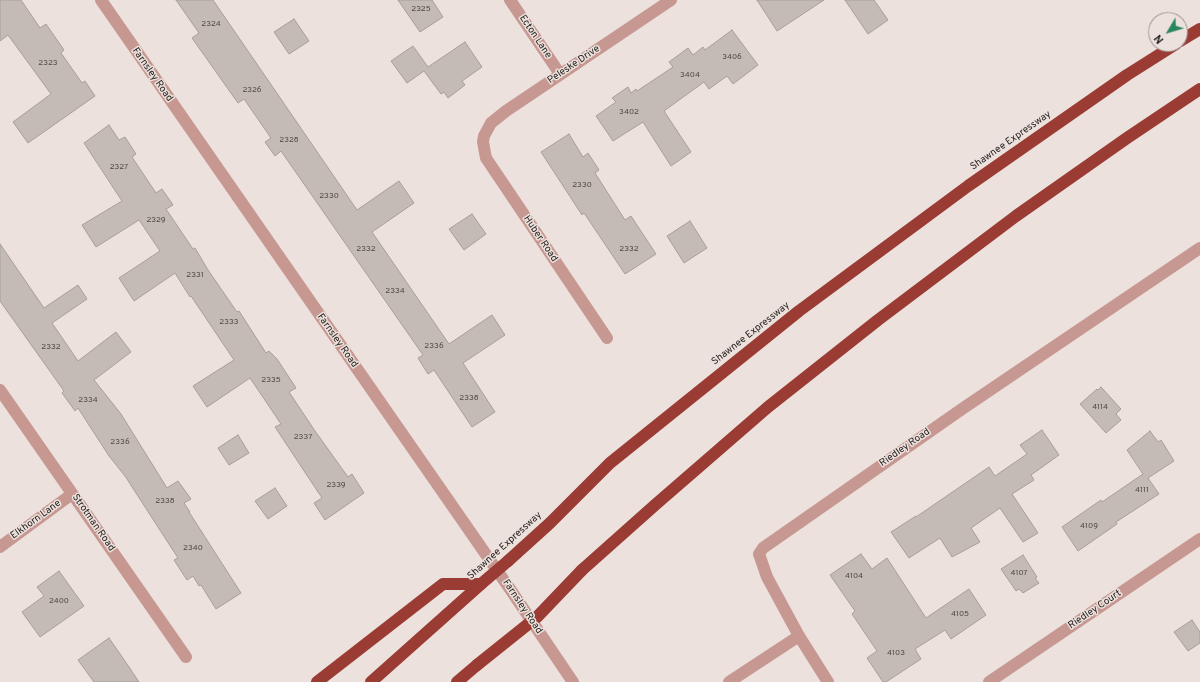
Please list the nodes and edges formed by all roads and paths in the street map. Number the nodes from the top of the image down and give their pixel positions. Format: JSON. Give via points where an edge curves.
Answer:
{"nodes":[{"id":1,"x":100,"y":0,"type":"edge"},
{"id":2,"x":510,"y":0,"type":"edge"},
{"id":3,"x":671,"y":0,"type":"edge"},
{"id":4,"x":1200,"y":29,"type":"edge"},
{"id":5,"x":1188,"y":36,"type":"edge"},
{"id":6,"x":1163,"y":52,"type":"edge"},
{"id":7,"x":560,"y":74,"type":"junction"},
{"id":8,"x":1200,"y":89,"type":"edge"},
{"id":9,"x":484,"y":136,"type":"joint"},
{"id":10,"x":1200,"y":248,"type":"edge"},
{"id":11,"x":607,"y":338,"type":"dead end"},
{"id":12,"x":0,"y":390,"type":"edge"},
{"id":13,"x":72,"y":494,"type":"junction"},
{"id":14,"x":1200,"y":539,"type":"edge"},
{"id":15,"x":0,"y":547,"type":"edge"},
{"id":16,"x":481,"y":584,"type":"junction"},
{"id":17,"x":799,"y":636,"type":"junction"},
{"id":18,"x":186,"y":658,"type":"dead end"},
{"id":19,"x":478,"y":665,"type":"junction"},
{"id":20,"x":316,"y":682,"type":"edge"},
{"id":21,"x":371,"y":682,"type":"edge"},
{"id":22,"x":457,"y":682,"type":"edge"},
{"id":23,"x":469,"y":682,"type":"edge"},
{"id":24,"x":573,"y":682,"type":"edge"},
{"id":25,"x":729,"y":682,"type":"edge"},
{"id":26,"x":828,"y":682,"type":"edge"},
{"id":27,"x":989,"y":682,"type":"edge"}],
"edges":[{"from":1,"to":24,"type":"street","name":"Farnsley Road"},
{"from":2,"to":7,"type":"street","name":"Ecton Lane"},
{"from":3,"to":7,"type":"street","name":"Peleske Drive"},
{"from":4,"to":5,"type":"highway"},
{"from":6,"to":16,"type":"highway","name":"Shawnee Expressway","bridge":true,"via":[[968,186],[799,311],[610,463],[550,523]]},
{"from":7,"to":9,"type":"street","name":"Peleske Drive","via":[[491,123]]},
{"from":8,"to":19,"type":"highway","bridge":true,"via":[[1016,216],[768,407],[582,570],[537,617]]},
{"from":9,"to":11,"type":"street","name":"Huber Road","via":[[486,158]]},
{"from":10,"to":17,"type":"street","name":"Riedley Road","via":[[763,548],[759,554],[763,566]]},
{"from":12,"to":13,"type":"street","name":"Strotman Road"},
{"from":13,"to":15,"type":"street","name":"Elkhorn Lane"},
{"from":13,"to":18,"type":"street","name":"Strotman Road"},
{"from":14,"to":27,"type":"street","name":"Riedley Court"},
{"from":16,"to":20,"type":"highway","via":[[443,584]]},
{"from":16,"to":21,"type":"highway","name":"Shawnee Expressway"},
{"from":17,"to":25,"type":"street"},
{"from":17,"to":26,"type":"street"},
{"from":19,"to":22,"type":"highway"},
{"from":19,"to":23,"type":"highway"}]}
